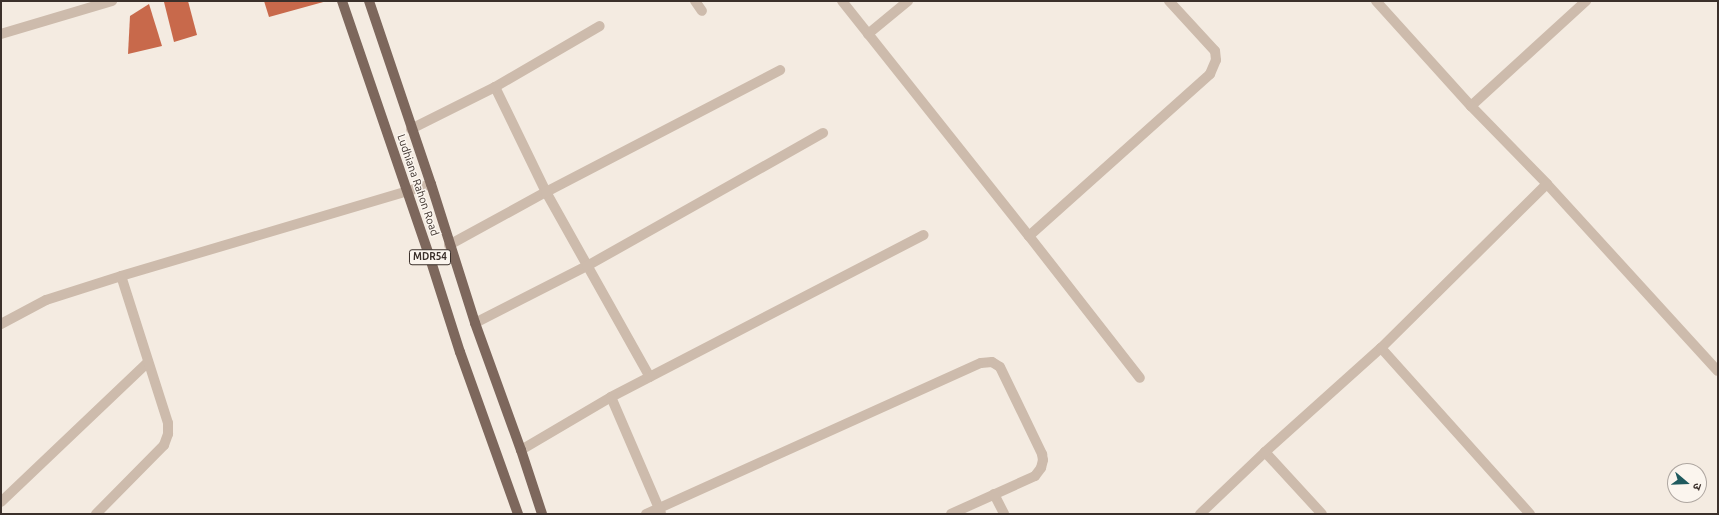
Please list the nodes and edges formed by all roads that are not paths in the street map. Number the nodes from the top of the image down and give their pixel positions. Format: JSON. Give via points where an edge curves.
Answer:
{"nodes":[{"id":1,"x":112,"y":1,"type":"edge"},
{"id":2,"x":342,"y":1,"type":"edge"},
{"id":3,"x":369,"y":1,"type":"edge"},
{"id":4,"x":695,"y":1,"type":"edge"},
{"id":5,"x":842,"y":1,"type":"edge"},
{"id":6,"x":908,"y":1,"type":"edge"},
{"id":7,"x":1169,"y":1,"type":"edge"},
{"id":8,"x":1376,"y":1,"type":"edge"},
{"id":9,"x":1586,"y":1,"type":"edge"},
{"id":10,"x":702,"y":11,"type":"dead end"},
{"id":11,"x":600,"y":26,"type":"dead end"},
{"id":12,"x":1,"y":34,"type":"edge"},
{"id":13,"x":868,"y":34,"type":"junction"},
{"id":14,"x":780,"y":70,"type":"dead end"},
{"id":15,"x":495,"y":87,"type":"junction"},
{"id":16,"x":1471,"y":106,"type":"junction"},
{"id":17,"x":412,"y":129,"type":"junction"},
{"id":18,"x":823,"y":132,"type":"dead end"},
{"id":19,"x":431,"y":184,"type":"junction"},
{"id":20,"x":1547,"y":184,"type":"junction"},
{"id":21,"x":407,"y":191,"type":"junction"},
{"id":22,"x":546,"y":192,"type":"junction"},
{"id":23,"x":923,"y":235,"type":"dead end"},
{"id":24,"x":1029,"y":236,"type":"junction"},
{"id":25,"x":449,"y":245,"type":"junction"},
{"id":26,"x":587,"y":266,"type":"junction"},
{"id":27,"x":121,"y":276,"type":"junction"},
{"id":28,"x":475,"y":323,"type":"junction"},
{"id":29,"x":1,"y":324,"type":"edge"},
{"id":30,"x":1381,"y":348,"type":"junction"},
{"id":31,"x":148,"y":362,"type":"junction"},
{"id":32,"x":1718,"y":371,"type":"edge"},
{"id":33,"x":650,"y":377,"type":"junction"},
{"id":34,"x":1140,"y":378,"type":"dead end"},
{"id":35,"x":611,"y":397,"type":"junction"},
{"id":36,"x":521,"y":450,"type":"junction"},
{"id":37,"x":1265,"y":452,"type":"junction"},
{"id":38,"x":994,"y":494,"type":"junction"},
{"id":39,"x":1,"y":502,"type":"edge"},
{"id":40,"x":660,"y":511,"type":"edge"},
{"id":41,"x":96,"y":514,"type":"edge"},
{"id":42,"x":518,"y":514,"type":"edge"},
{"id":43,"x":542,"y":514,"type":"edge"},
{"id":44,"x":646,"y":514,"type":"edge"},
{"id":45,"x":951,"y":514,"type":"edge"},
{"id":46,"x":1004,"y":514,"type":"edge"},
{"id":47,"x":1200,"y":514,"type":"edge"},
{"id":48,"x":1322,"y":514,"type":"edge"},
{"id":49,"x":1530,"y":514,"type":"edge"}],
"edges":[{"from":1,"to":12,"type":"street"},
{"from":2,"to":21,"type":"main road","name":"Ludhiana Rahon Road","number":"MDR54"},
{"from":3,"to":17,"type":"main road","name":"Ludhiana Rahon Road","number":"MDR54"},
{"from":4,"to":10,"type":"street"},
{"from":5,"to":13,"type":"street"},
{"from":6,"to":13,"type":"street"},
{"from":7,"to":24,"type":"street","via":[[1215,51],[1216,60],[1210,74]]},
{"from":8,"to":16,"type":"street"},
{"from":9,"to":16,"type":"street"},
{"from":11,"to":15,"type":"street"},
{"from":13,"to":24,"type":"street"},
{"from":14,"to":22,"type":"street"},
{"from":15,"to":17,"type":"street"},
{"from":15,"to":22,"type":"street"},
{"from":16,"to":20,"type":"street"},
{"from":17,"to":19,"type":"main road","name":"Ludhiana Rahon Road","number":"MDR54"},
{"from":18,"to":26,"type":"street"},
{"from":19,"to":21,"type":"street"},
{"from":19,"to":25,"type":"main road","name":"Ludhiana Rahon Road","number":"MDR54"},
{"from":20,"to":30,"type":"street"},
{"from":20,"to":32,"type":"street"},
{"from":21,"to":27,"type":"street"},
{"from":21,"to":42,"type":"main road","name":"Ludhiana Rahon Road","number":"MDR54","via":[[460,352]]},
{"from":22,"to":25,"type":"street"},
{"from":22,"to":26,"type":"street"},
{"from":23,"to":33,"type":"street"},
{"from":24,"to":34,"type":"street"},
{"from":25,"to":28,"type":"main road","name":"Ludhiana Rahon Road","number":"MDR54"},
{"from":26,"to":28,"type":"street"},
{"from":26,"to":33,"type":"street"},
{"from":27,"to":29,"type":"street","via":[[46,300]]},
{"from":27,"to":31,"type":"street"},
{"from":28,"to":36,"type":"main road","name":"Ludhiana Rahon Road","number":"MDR54"},
{"from":30,"to":37,"type":"street"},
{"from":30,"to":49,"type":"street"},
{"from":31,"to":39,"type":"street"},
{"from":31,"to":41,"type":"street","via":[[168,423],[168,434],[164,445]]},
{"from":33,"to":35,"type":"street"},
{"from":35,"to":36,"type":"street"},
{"from":35,"to":40,"type":"street"},
{"from":36,"to":43,"type":"main road","name":"Ludhiana Rahon Road","number":"MDR54"},
{"from":37,"to":47,"type":"street"},
{"from":37,"to":48,"type":"street"},
{"from":38,"to":40,"type":"street","via":[[1035,476],[1043,460],[1000,367],[992,362],[981,364]]},
{"from":38,"to":45,"type":"street"},
{"from":38,"to":46,"type":"street"},
{"from":40,"to":44,"type":"street"}]}
